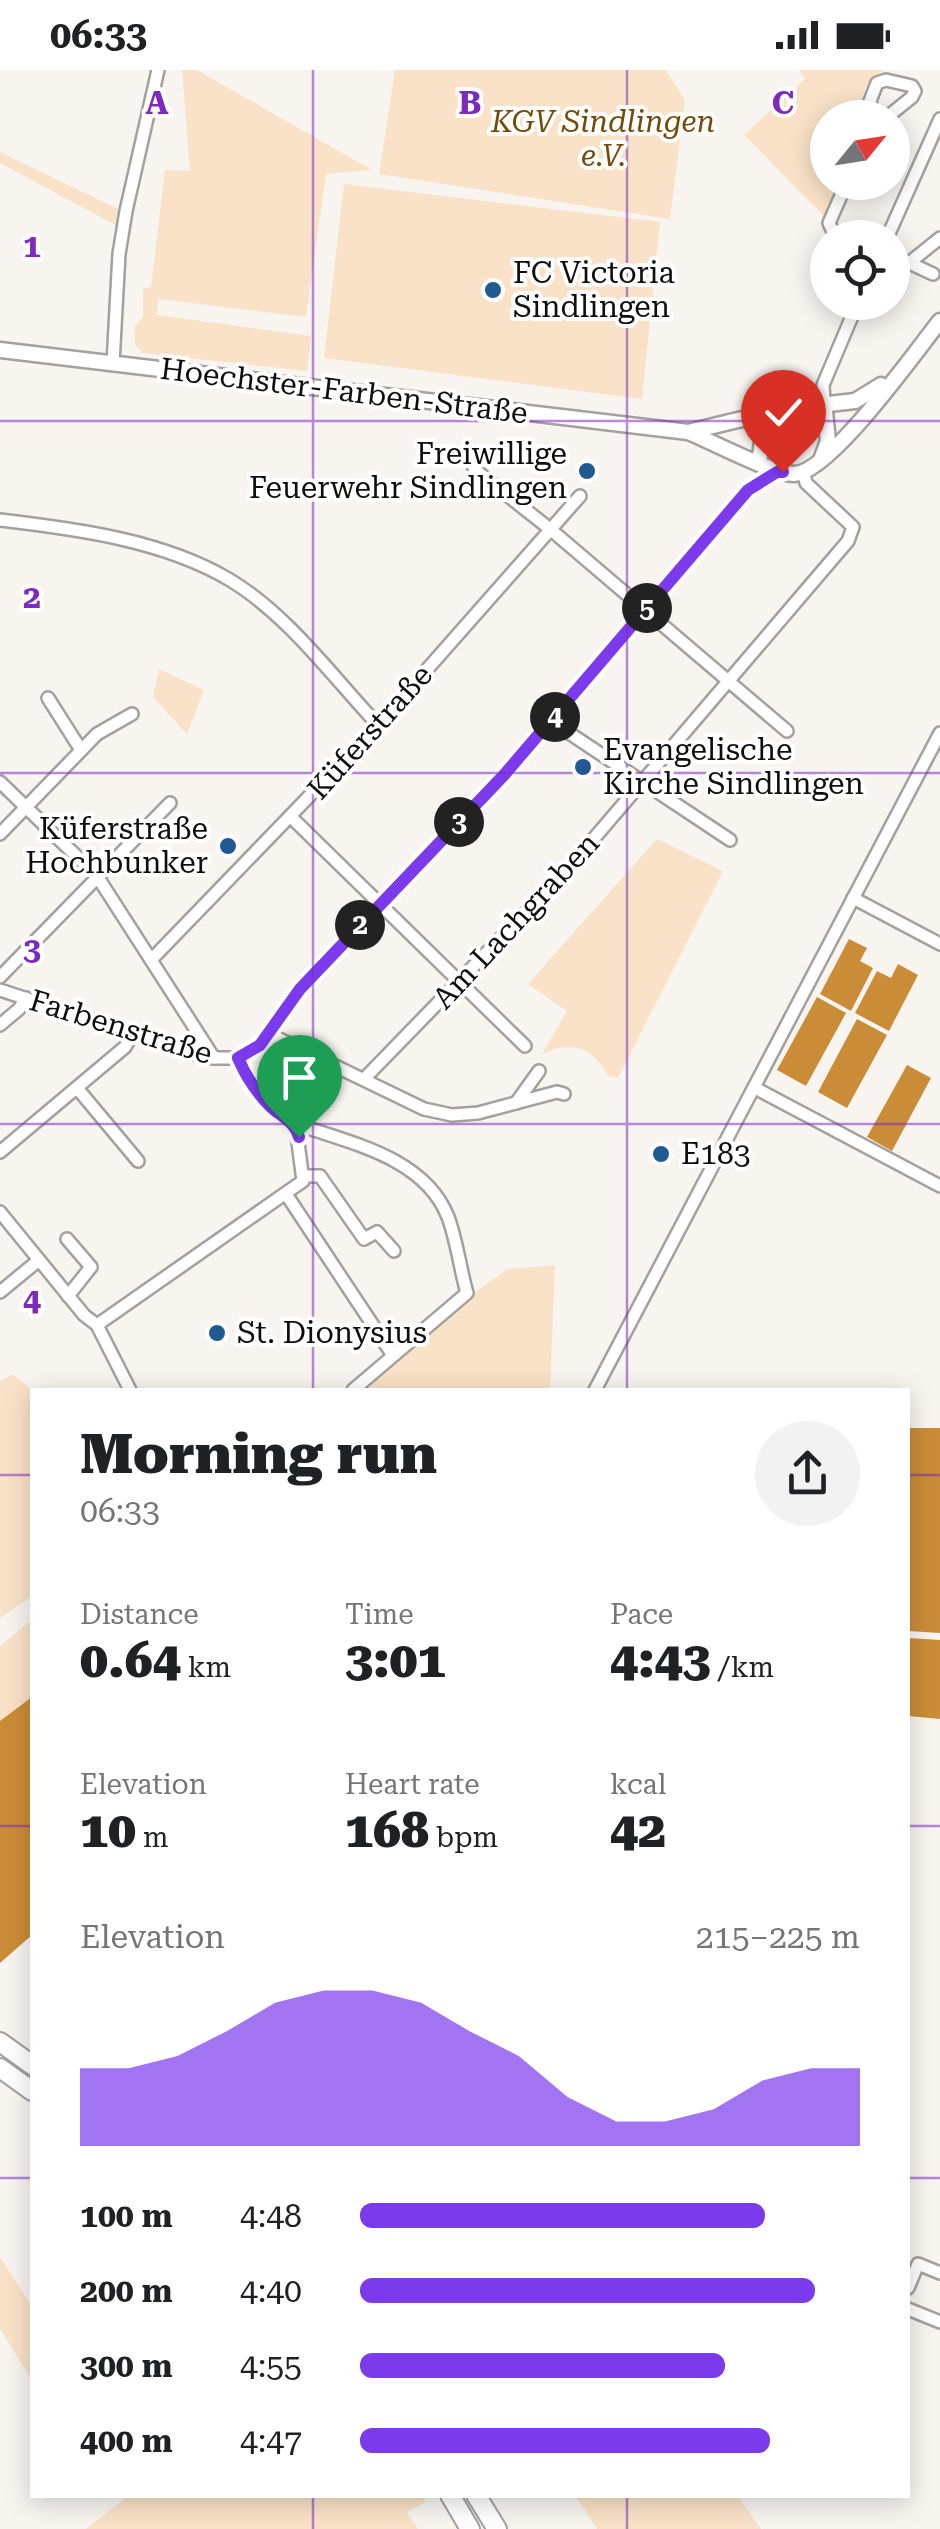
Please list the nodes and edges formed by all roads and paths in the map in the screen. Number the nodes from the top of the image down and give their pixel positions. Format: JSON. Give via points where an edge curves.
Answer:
{"nodes":[{"id":1,"x":158,"y":70,"type":"edge"},
{"id":2,"x":870,"y":100,"type":"edge"},
{"id":3,"x":908,"y":100,"type":"edge"},
{"id":4,"x":940,"y":118,"type":"edge"},
{"id":5,"x":895,"y":220,"type":"edge"},
{"id":6,"x":940,"y":238,"type":"edge"},
{"id":7,"x":910,"y":263,"type":"edge"},
{"id":8,"x":910,"y":264,"type":"edge"},
{"id":9,"x":933,"y":274,"type":"dead end"},
{"id":10,"x":850,"y":320,"type":"edge"},
{"id":11,"x":940,"y":322,"type":"edge"},
{"id":12,"x":0,"y":350,"type":"edge"},
{"id":13,"x":114,"y":363,"type":"junction"},
{"id":14,"x":904,"y":365,"type":"junction"},
{"id":15,"x":824,"y":402,"type":"junction"},
{"id":16,"x":790,"y":408,"type":"junction"},
{"id":17,"x":688,"y":432,"type":"junction"},
{"id":18,"x":829,"y":433,"type":"junction"},
{"id":19,"x":762,"y":441,"type":"junction"},
{"id":20,"x":759,"y":463,"type":"junction"},
{"id":21,"x":818,"y":465,"type":"junction"},
{"id":22,"x":474,"y":469,"type":"dead end"},
{"id":23,"x":780,"y":472,"type":"junction"},
{"id":24,"x":804,"y":473,"type":"junction"},
{"id":25,"x":751,"y":488,"type":"junction"},
{"id":26,"x":580,"y":496,"type":"dead end"},
{"id":27,"x":0,"y":520,"type":"edge"},
{"id":28,"x":550,"y":529,"type":"junction"},
{"id":29,"x":645,"y":610,"type":"junction"},
{"id":30,"x":729,"y":680,"type":"junction"},
{"id":31,"x":48,"y":698,"type":"dead end"},
{"id":32,"x":132,"y":714,"type":"dead end"},
{"id":33,"x":551,"y":721,"type":"junction"},
{"id":34,"x":378,"y":725,"type":"junction"},
{"id":35,"x":788,"y":731,"type":"dead end"},
{"id":36,"x":940,"y":734,"type":"edge"},
{"id":37,"x":81,"y":750,"type":"junction"},
{"id":38,"x":0,"y":782,"type":"edge"},
{"id":39,"x":642,"y":784,"type":"junction"},
{"id":40,"x":170,"y":803,"type":"dead end"},
{"id":41,"x":26,"y":807,"type":"junction"},
{"id":42,"x":292,"y":818,"type":"junction"},
{"id":43,"x":0,"y":834,"type":"edge"},
{"id":44,"x":730,"y":840,"type":"dead end"},
{"id":45,"x":98,"y":876,"type":"junction"},
{"id":46,"x":853,"y":898,"type":"junction"},
{"id":47,"x":381,"y":904,"type":"junction"},
{"id":48,"x":940,"y":944,"type":"edge"},
{"id":49,"x":152,"y":960,"type":"junction"},
{"id":50,"x":0,"y":977,"type":"edge"},
{"id":51,"x":460,"y":981,"type":"junction"},
{"id":52,"x":0,"y":990,"type":"edge"},
{"id":53,"x":26,"y":998,"type":"junction"},
{"id":54,"x":0,"y":1024,"type":"edge"},
{"id":55,"x":132,"y":1034,"type":"junction"},
{"id":56,"x":269,"y":1034,"type":"junction"},
{"id":57,"x":525,"y":1046,"type":"dead end"},
{"id":58,"x":214,"y":1058,"type":"junction"},
{"id":59,"x":238,"y":1058,"type":"junction"},
{"id":60,"x":539,"y":1071,"type":"dead end"},
{"id":61,"x":364,"y":1080,"type":"junction"},
{"id":62,"x":77,"y":1088,"type":"junction"},
{"id":63,"x":756,"y":1088,"type":"junction"},
{"id":64,"x":564,"y":1094,"type":"dead end"},
{"id":65,"x":516,"y":1103,"type":"junction"},
{"id":66,"x":296,"y":1127,"type":"junction"},
{"id":67,"x":0,"y":1152,"type":"edge"},
{"id":68,"x":138,"y":1161,"type":"dead end"},
{"id":69,"x":305,"y":1176,"type":"junction"},
{"id":70,"x":940,"y":1186,"type":"edge"},
{"id":71,"x":286,"y":1194,"type":"junction"},
{"id":72,"x":0,"y":1212,"type":"edge"},
{"id":73,"x":67,"y":1239,"type":"dead end"},
{"id":74,"x":394,"y":1251,"type":"dead end"},
{"id":75,"x":39,"y":1260,"type":"junction"},
{"id":76,"x":0,"y":1292,"type":"edge"},
{"id":77,"x":68,"y":1296,"type":"junction"},
{"id":78,"x":97,"y":1324,"type":"junction"},
{"id":79,"x":392,"y":1354,"type":"junction"},
{"id":80,"x":129,"y":1388,"type":"edge"},
{"id":81,"x":355,"y":1388,"type":"edge"},
{"id":82,"x":596,"y":1388,"type":"edge"},
{"id":83,"x":0,"y":2042,"type":"edge"},
{"id":84,"x":30,"y":2064,"type":"edge"},
{"id":85,"x":0,"y":2068,"type":"edge"},
{"id":86,"x":30,"y":2089,"type":"edge"},
{"id":87,"x":940,"y":2273,"type":"edge"},
{"id":88,"x":910,"y":2283,"type":"edge"},
{"id":89,"x":910,"y":2310,"type":"edge"},
{"id":90,"x":940,"y":2322,"type":"edge"},
{"id":91,"x":452,"y":2498,"type":"edge"},
{"id":92,"x":478,"y":2498,"type":"edge"},
{"id":93,"x":470,"y":2529,"type":"edge"},
{"id":94,"x":497,"y":2529,"type":"edge"}],
"edges":[{"from":1,"to":13,"type":"street","via":[[126,212]]},
{"from":2,"to":3,"type":"street","via":[[877,83],[886,80],[912,86]]},
{"from":4,"to":5,"type":"street"},
{"from":6,"to":7,"type":"street"},
{"from":8,"to":9,"type":"street"},
{"from":10,"to":15,"type":"street","via":[[825,380]]},
{"from":11,"to":14,"type":"main road","name":"Hoechster-Farben-Straße"},
{"from":12,"to":13,"type":"main road","name":"Hoechster-Farben-Straße"},
{"from":13,"to":17,"type":"main road","name":"Hoechster-Farben-Straße"},
{"from":14,"to":15,"type":"main road","name":"Hoechster-Farben-Straße","via":[[861,399]]},
{"from":14,"to":21,"type":"main road","name":"Hoechster-Farben-Straße"},
{"from":15,"to":16,"type":"main road","name":"Hoechster-Farben-Straße"},
{"from":15,"to":18,"type":"main road"},
{"from":16,"to":17,"type":"main road","name":"Hoechster-Farben-Straße"},
{"from":16,"to":18,"type":"main road","via":[[816,414]]},
{"from":16,"to":19,"type":"main road","via":[[768,420]]},
{"from":17,"to":20,"type":"main road","name":"Hoechster-Farben-Straße"},
{"from":18,"to":21,"type":"main road"},
{"from":19,"to":20,"type":"main road"},
{"from":19,"to":23,"type":"main road","via":[[766,458]]},
{"from":20,"to":23,"type":"main road","name":"Hoechster-Farben-Straße"},
{"from":20,"to":25,"type":"street"},
{"from":21,"to":24,"type":"main road","name":"Hoechster-Farben-Straße"},
{"from":22,"to":28,"type":"street"},
{"from":23,"to":24,"type":"main road","name":"Hoechster-Farben-Straße"},
{"from":23,"to":25,"type":"street"},
{"from":24,"to":30,"type":"street","name":"Am Lachgraben","via":[[852,527],[848,541]]},
{"from":25,"to":29,"type":"street","name":"Farbenstraße"},
{"from":26,"to":28,"type":"street","name":"Küferstraße"},
{"from":27,"to":34,"type":"street","via":[[152,548],[232,581],[270,610]]},
{"from":28,"to":29,"type":"street"},
{"from":28,"to":34,"type":"street","name":"Küferstraße"},
{"from":29,"to":30,"type":"street"},
{"from":29,"to":33,"type":"street","name":"Farbenstraße"},
{"from":30,"to":35,"type":"street"},
{"from":30,"to":39,"type":"street","name":"Am Lachgraben"},
{"from":31,"to":37,"type":"street"},
{"from":32,"to":37,"type":"street"},
{"from":33,"to":39,"type":"street"},
{"from":33,"to":47,"type":"street","name":"Farbenstraße"},
{"from":34,"to":42,"type":"street","name":"Küferstraße"},
{"from":36,"to":46,"type":"street"},
{"from":37,"to":41,"type":"street"},
{"from":38,"to":41,"type":"street"},
{"from":39,"to":44,"type":"street"},
{"from":39,"to":51,"type":"street","name":"Am Lachgraben"},
{"from":40,"to":45,"type":"street"},
{"from":41,"to":43,"type":"street"},
{"from":41,"to":45,"type":"street"},
{"from":42,"to":47,"type":"street"},
{"from":42,"to":49,"type":"street","name":"Küferstraße"},
{"from":45,"to":49,"type":"street"},
{"from":45,"to":50,"type":"street"},
{"from":46,"to":48,"type":"street"},
{"from":46,"to":63,"type":"street"},
{"from":47,"to":51,"type":"street"},
{"from":47,"to":56,"type":"street","name":"Farbenstraße","via":[[294,995]]},
{"from":49,"to":58,"type":"street"},
{"from":51,"to":57,"type":"street"},
{"from":51,"to":61,"type":"street","name":"Am Lachgraben"},
{"from":52,"to":53,"type":"street","name":"Farbenstraße"},
{"from":53,"to":54,"type":"street"},
{"from":53,"to":55,"type":"street","name":"Farbenstraße"},
{"from":55,"to":58,"type":"street","name":"Farbenstraße"},
{"from":55,"to":62,"type":"street"},
{"from":56,"to":59,"type":"street","name":"Farbenstraße"},
{"from":56,"to":61,"type":"street"},
{"from":58,"to":59,"type":"street","name":"Farbenstraße"},
{"from":59,"to":66,"type":"street","via":[[253,1086]]},
{"from":60,"to":65,"type":"street"},
{"from":61,"to":65,"type":"street","via":[[424,1109],[452,1114]]},
{"from":62,"to":67,"type":"street"},
{"from":62,"to":68,"type":"street"},
{"from":63,"to":70,"type":"street"},
{"from":63,"to":82,"type":"street"},
{"from":64,"to":65,"type":"street"},
{"from":66,"to":69,"type":"street"},
{"from":66,"to":79,"type":"street","via":[[393,1159],[420,1179],[448,1217],[467,1293]]},
{"from":69,"to":71,"type":"street"},
{"from":69,"to":74,"type":"street","via":[[320,1176],[364,1240],[377,1232]]},
{"from":71,"to":78,"type":"street"},
{"from":71,"to":79,"type":"street"},
{"from":72,"to":75,"type":"street"},
{"from":73,"to":77,"type":"street","via":[[91,1267]]},
{"from":75,"to":76,"type":"street"},
{"from":75,"to":77,"type":"street"},
{"from":77,"to":78,"type":"street"},
{"from":78,"to":80,"type":"street"},
{"from":79,"to":81,"type":"street"},
{"from":83,"to":84,"type":"highway"},
{"from":85,"to":86,"type":"highway"},
{"from":87,"to":88,"type":"street","via":[[918,2264]]},
{"from":89,"to":90,"type":"street"},
{"from":91,"to":93,"type":"highway"},
{"from":92,"to":94,"type":"highway"}]}
